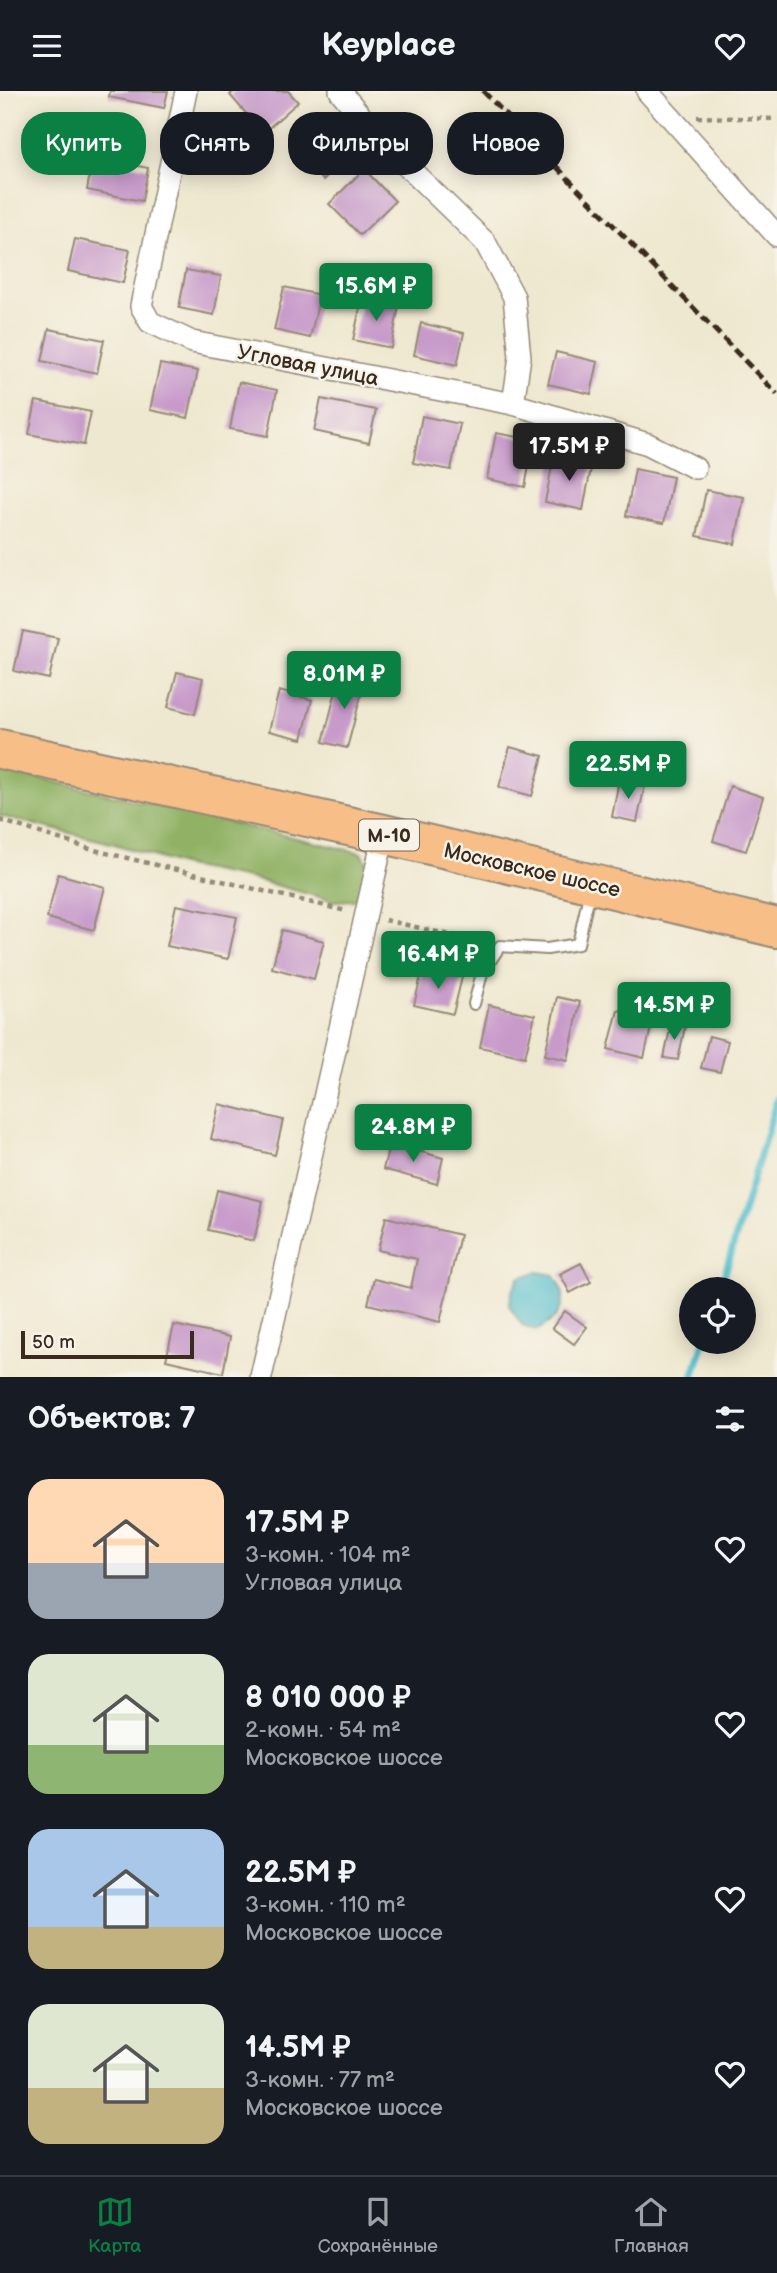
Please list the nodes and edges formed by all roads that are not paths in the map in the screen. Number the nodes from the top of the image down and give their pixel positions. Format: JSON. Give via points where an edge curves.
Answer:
{"nodes":[{"id":1,"x":186,"y":91,"type":"edge"},
{"id":2,"x":340,"y":91,"type":"edge"},
{"id":3,"x":647,"y":91,"type":"edge"},
{"id":4,"x":777,"y":236,"type":"edge"},
{"id":5,"x":513,"y":404,"type":"junction"},
{"id":6,"x":695,"y":468,"type":"dead end"},
{"id":7,"x":0,"y":749,"type":"edge"},
{"id":8,"x":384,"y":834,"type":"junction"},
{"id":9,"x":592,"y":884,"type":"junction"},
{"id":10,"x":777,"y":928,"type":"edge"},
{"id":11,"x":474,"y":1004,"type":"dead end"},
{"id":12,"x":261,"y":1377,"type":"edge"}],
"edges":[{"from":1,"to":5,"type":"street","name":"Угловая улица","via":[[141,306],[150,322],[192,342]]},
{"from":2,"to":5,"type":"street","via":[[383,143],[485,242],[514,297],[520,357]]},
{"from":3,"to":4,"type":"street"},
{"from":5,"to":6,"type":"street","name":"Угловая улица","via":[[648,444]]},
{"from":7,"to":8,"type":"highway","name":"Московское шоссе","number":"М-10"},
{"from":8,"to":9,"type":"highway","name":"Московское шоссе","number":"М-10"},
{"from":8,"to":12,"type":"street"},
{"from":9,"to":10,"type":"highway","name":"Московское шоссе","number":"М-10"},
{"from":9,"to":11,"type":"lane","via":[[578,944],[547,949],[500,946],[482,973]]}]}
